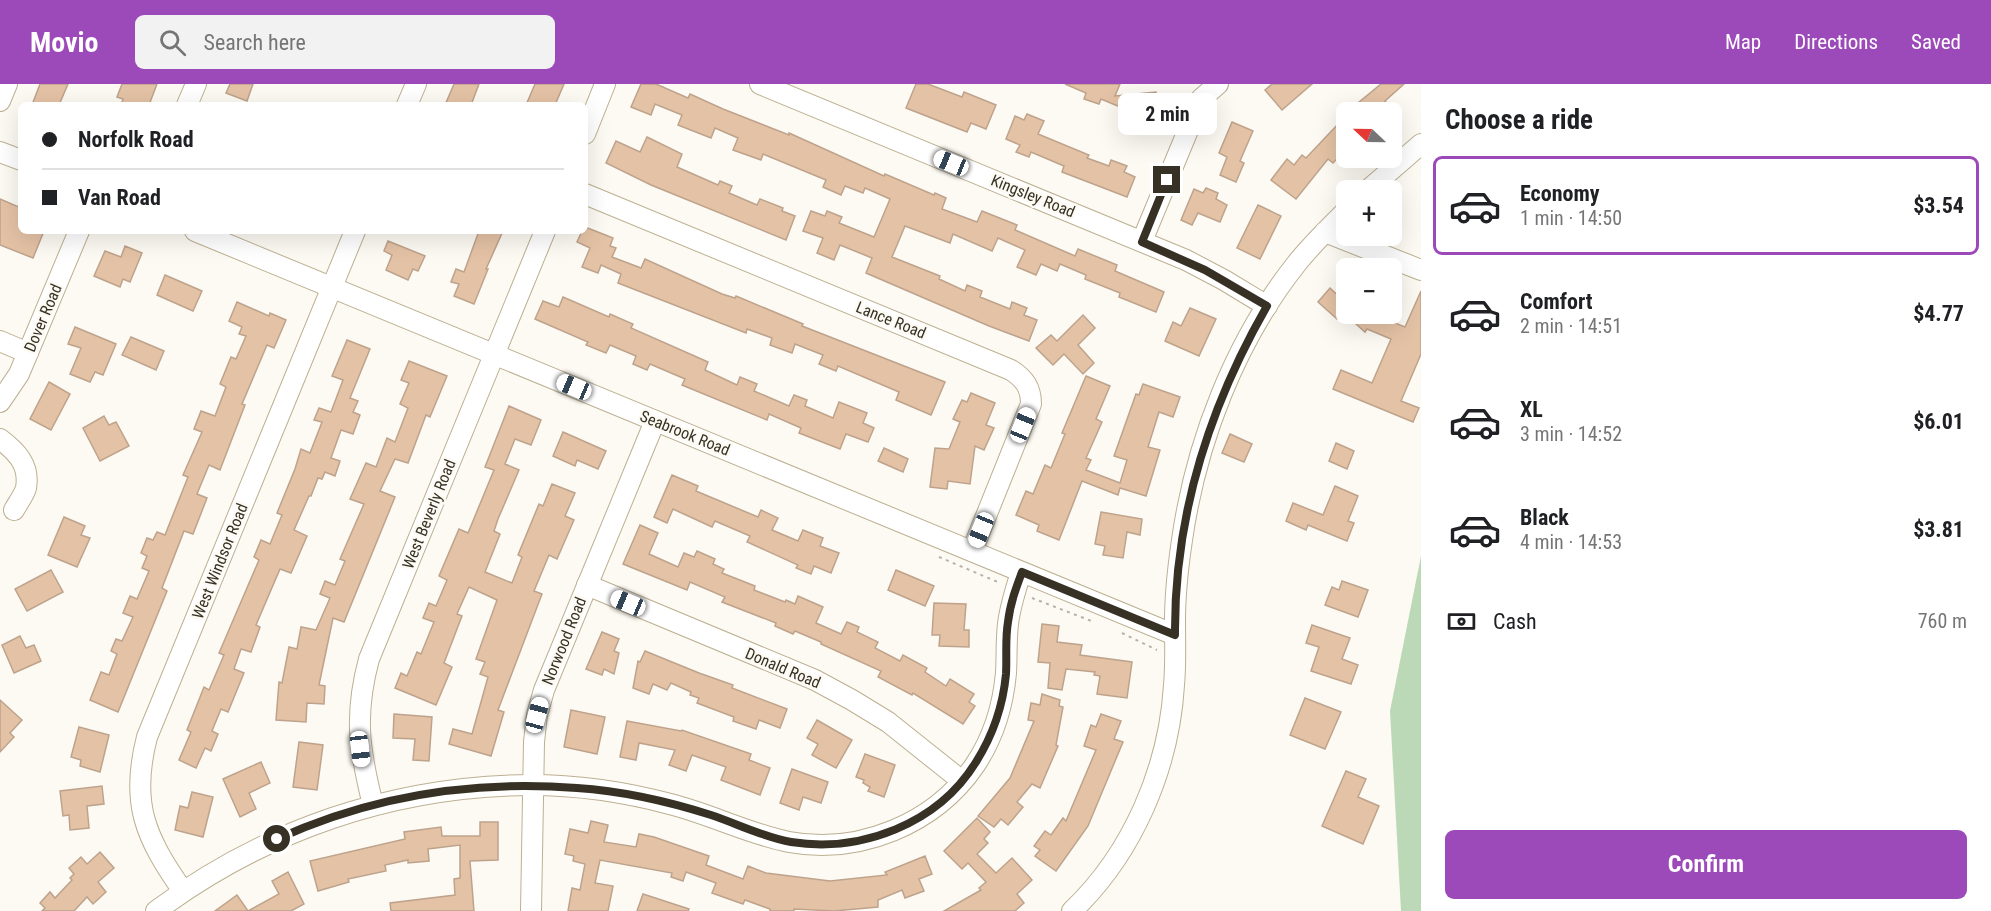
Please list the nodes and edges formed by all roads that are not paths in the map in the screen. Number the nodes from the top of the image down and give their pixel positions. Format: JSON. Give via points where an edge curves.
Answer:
{"nodes":[{"id":1,"x":7,"y":84,"type":"edge"},
{"id":2,"x":196,"y":84,"type":"edge"},
{"id":3,"x":416,"y":84,"type":"edge"},
{"id":4,"x":605,"y":84,"type":"edge"},
{"id":5,"x":760,"y":84,"type":"edge"},
{"id":6,"x":1217,"y":84,"type":"edge"},
{"id":7,"x":0,"y":101,"type":"edge"},
{"id":8,"x":188,"y":102,"type":"edge"},
{"id":9,"x":408,"y":102,"type":"edge"},
{"id":10,"x":588,"y":126,"type":"edge"},
{"id":11,"x":1421,"y":144,"type":"edge"},
{"id":12,"x":0,"y":152,"type":"edge"},
{"id":13,"x":18,"y":159,"type":"edge"},
{"id":14,"x":1380,"y":180,"type":"edge"},
{"id":15,"x":588,"y":195,"type":"edge"},
{"id":16,"x":1336,"y":221,"type":"edge"},
{"id":17,"x":1325,"y":232,"type":"junction"},
{"id":18,"x":78,"y":234,"type":"edge"},
{"id":19,"x":202,"y":234,"type":"edge"},
{"id":20,"x":354,"y":234,"type":"edge"},
{"id":21,"x":544,"y":234,"type":"edge"},
{"id":22,"x":1142,"y":242,"type":"junction"},
{"id":23,"x":1421,"y":270,"type":"edge"},
{"id":24,"x":332,"y":287,"type":"junction"},
{"id":25,"x":1267,"y":306,"type":"junction"},
{"id":26,"x":0,"y":341,"type":"edge"},
{"id":27,"x":28,"y":353,"type":"junction"},
{"id":28,"x":494,"y":354,"type":"junction"},
{"id":29,"x":0,"y":402,"type":"edge"},
{"id":30,"x":655,"y":421,"type":"junction"},
{"id":31,"x":0,"y":439,"type":"edge"},
{"id":32,"x":14,"y":510,"type":"dead end"},
{"id":33,"x":972,"y":551,"type":"junction"},
{"id":34,"x":1022,"y":572,"type":"junction"},
{"id":35,"x":587,"y":585,"type":"junction"},
{"id":36,"x":1175,"y":635,"type":"junction"},
{"id":37,"x":962,"y":781,"type":"junction"},
{"id":38,"x":533,"y":785,"type":"junction"},
{"id":39,"x":373,"y":805,"type":"junction"},
{"id":40,"x":183,"y":891,"type":"junction"},
{"id":41,"x":156,"y":911,"type":"edge"},
{"id":42,"x":531,"y":911,"type":"edge"},
{"id":43,"x":1072,"y":911,"type":"edge"}],
"edges":[{"from":1,"to":7,"type":"street"},
{"from":2,"to":8,"type":"street"},
{"from":3,"to":9,"type":"street"},
{"from":4,"to":10,"type":"street"},
{"from":5,"to":22,"type":"street","name":"Kingsley Road"},
{"from":6,"to":22,"type":"street","via":[[1201,99]]},
{"from":11,"to":14,"type":"street"},
{"from":12,"to":13,"type":"street"},
{"from":15,"to":33,"type":"street","name":"Lance Road","via":[[1020,376],[1031,394],[1031,404]]},
{"from":16,"to":17,"type":"street"},
{"from":17,"to":23,"type":"street"},
{"from":17,"to":25,"type":"street","via":[[1297,262]]},
{"from":18,"to":27,"type":"street","name":"Dover Road"},
{"from":19,"to":24,"type":"street","name":"Seabrook Road"},
{"from":20,"to":24,"type":"street","name":"West Windsor Road"},
{"from":21,"to":28,"type":"street","name":"West Beverly Road"},
{"from":22,"to":25,"type":"street","name":"Kingsley Road","via":[[1215,275]]},
{"from":24,"to":28,"type":"street","name":"Seabrook Road"},
{"from":24,"to":40,"type":"street","name":"West Windsor Road","via":[[147,737],[139,780],[145,824]]},
{"from":25,"to":36,"type":"street","via":[[1226,386],[1202,450],[1182,540]]},
{"from":26,"to":27,"type":"street"},
{"from":27,"to":29,"type":"street","name":"Dover Road"},
{"from":28,"to":30,"type":"street","name":"Seabrook Road"},
{"from":28,"to":39,"type":"street","name":"West Beverly Road","via":[[362,684],[359,736]]},
{"from":30,"to":33,"type":"street","name":"Seabrook Road"},
{"from":30,"to":35,"type":"street","name":"Norwood Road"},
{"from":31,"to":32,"type":"street","via":[[17,452],[26,470],[26,489]]},
{"from":33,"to":34,"type":"street","name":"Seabrook Road"},
{"from":34,"to":36,"type":"street","name":"Seabrook Road"},
{"from":34,"to":37,"type":"street","via":[[1008,622],[1006,672],[997,720]]},
{"from":35,"to":37,"type":"street","name":"Donald Road","via":[[815,680],[888,722]]},
{"from":35,"to":38,"type":"street","name":"Norwood Road","via":[[542,698],[534,742]]},
{"from":36,"to":43,"type":"street","via":[[1172,708],[1154,784],[1112,864]]},
{"from":37,"to":38,"type":"street","via":[[929,811],[888,833],[856,842],[814,844],[790,842],[657,801]]},
{"from":38,"to":39,"type":"street","via":[[442,791]]},
{"from":38,"to":42,"type":"street","name":"Norwood Road"},
{"from":39,"to":40,"type":"street","via":[[256,848]]},
{"from":40,"to":41,"type":"street"}]}
